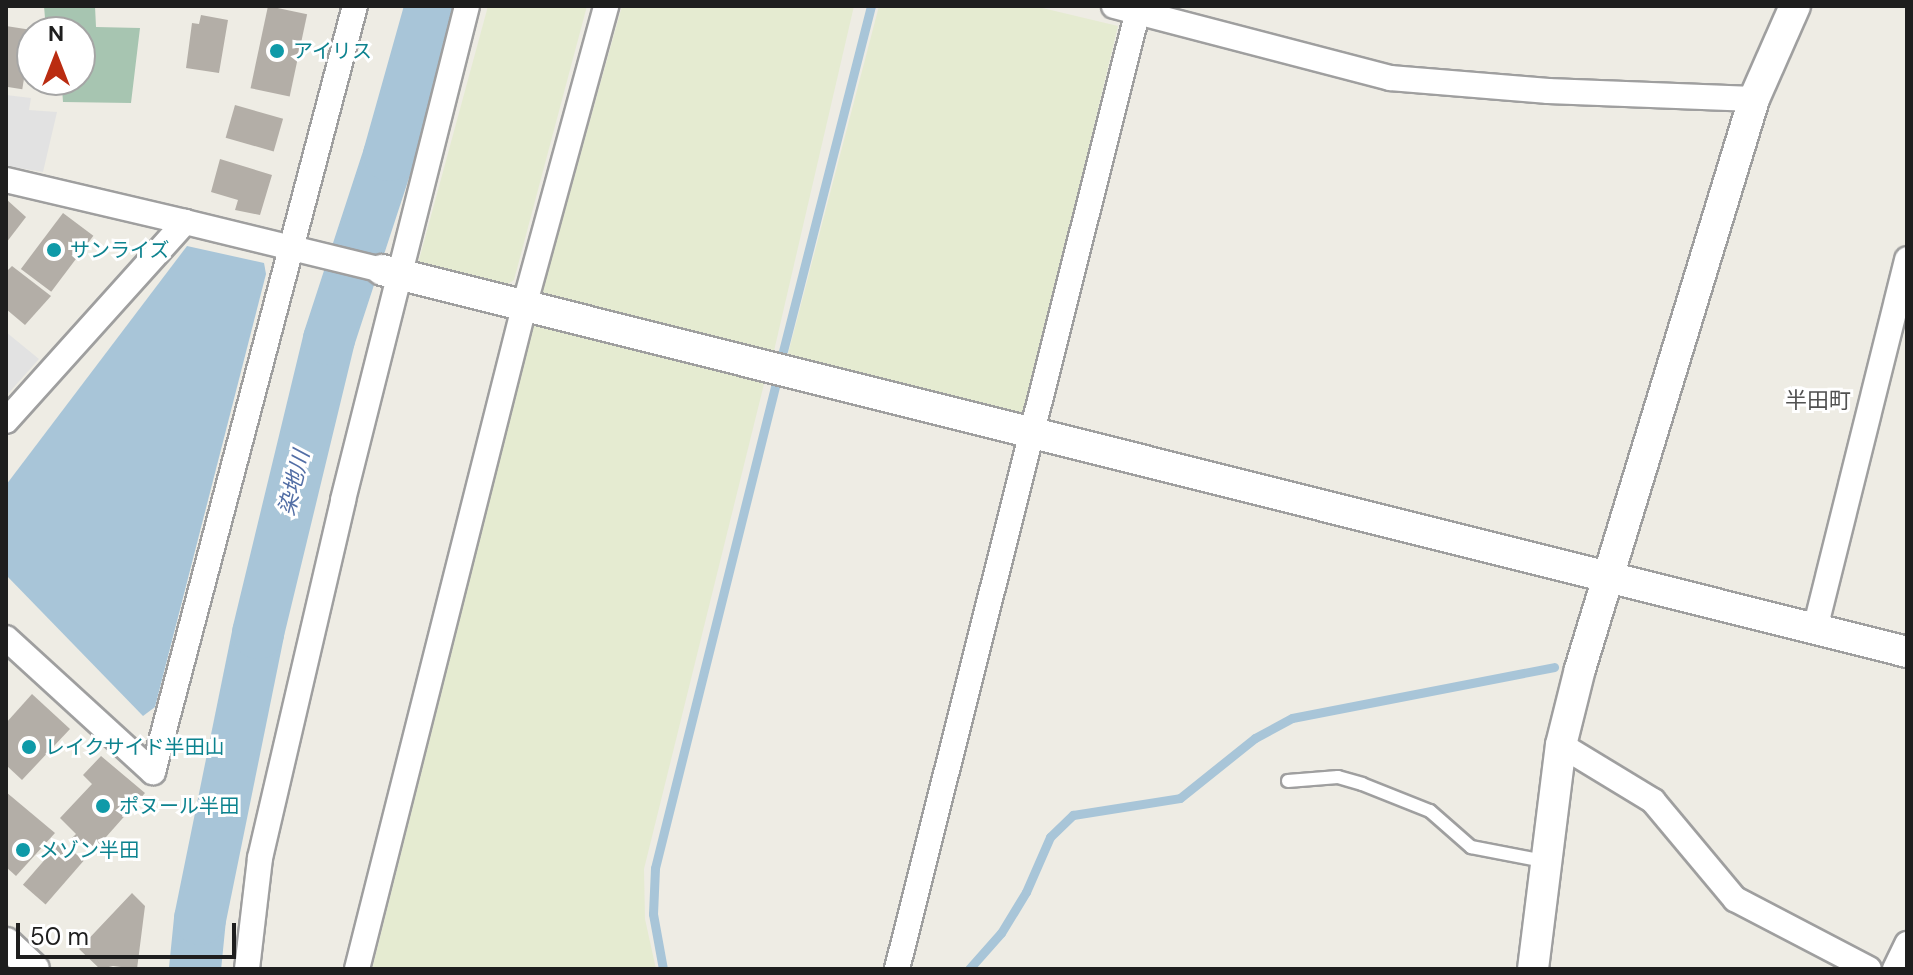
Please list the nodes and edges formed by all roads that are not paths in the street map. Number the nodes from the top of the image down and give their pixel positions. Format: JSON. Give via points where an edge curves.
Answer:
{"nodes":[{"id":1,"x":355,"y":6,"type":"edge"},
{"id":2,"x":467,"y":6,"type":"edge"},
{"id":3,"x":606,"y":6,"type":"edge"},
{"id":4,"x":1114,"y":6,"type":"edge"},
{"id":5,"x":1795,"y":6,"type":"edge"},
{"id":6,"x":1139,"y":9,"type":"edge"},
{"id":7,"x":1754,"y":99,"type":"junction"},
{"id":8,"x":6,"y":180,"type":"edge"},
{"id":9,"x":185,"y":222,"type":"junction"},
{"id":10,"x":289,"y":247,"type":"junction"},
{"id":11,"x":1907,"y":259,"type":"edge"},
{"id":12,"x":391,"y":272,"type":"junction"},
{"id":13,"x":525,"y":303,"type":"junction"},
{"id":14,"x":6,"y":421,"type":"edge"},
{"id":15,"x":1033,"y":431,"type":"junction"},
{"id":16,"x":1610,"y":577,"type":"junction"},
{"id":17,"x":1815,"y":629,"type":"junction"},
{"id":18,"x":6,"y":638,"type":"edge"},
{"id":19,"x":1907,"y":652,"type":"edge"},
{"id":20,"x":1561,"y":745,"type":"junction"},
{"id":21,"x":1288,"y":781,"type":"dead end"},
{"id":22,"x":1548,"y":862,"type":"junction"},
{"id":23,"x":6,"y":943,"type":"edge"},
{"id":24,"x":1907,"y":944,"type":"edge"},
{"id":25,"x":34,"y":969,"type":"edge"},
{"id":26,"x":247,"y":969,"type":"edge"},
{"id":27,"x":357,"y":969,"type":"edge"},
{"id":28,"x":897,"y":969,"type":"edge"},
{"id":29,"x":1533,"y":969,"type":"edge"},
{"id":30,"x":1869,"y":969,"type":"edge"},
{"id":31,"x":1895,"y":969,"type":"edge"}],
"edges":[{"from":1,"to":10,"type":"street"},
{"from":2,"to":12,"type":"street"},
{"from":3,"to":13,"type":"street"},
{"from":4,"to":6,"type":"street"},
{"from":5,"to":7,"type":"street"},
{"from":6,"to":7,"type":"street","via":[[1390,78]]},
{"from":6,"to":15,"type":"street"},
{"from":7,"to":16,"type":"street"},
{"from":8,"to":9,"type":"street"},
{"from":9,"to":10,"type":"street"},
{"from":9,"to":14,"type":"street"},
{"from":10,"to":12,"type":"street"},
{"from":10,"to":18,"type":"street","via":[[153,772]]},
{"from":11,"to":17,"type":"street"},
{"from":12,"to":13,"type":"street"},
{"from":12,"to":26,"type":"street","via":[[260,858]]},
{"from":13,"to":15,"type":"street"},
{"from":13,"to":27,"type":"street"},
{"from":15,"to":16,"type":"street"},
{"from":15,"to":28,"type":"street"},
{"from":16,"to":17,"type":"street"},
{"from":16,"to":20,"type":"street"},
{"from":17,"to":19,"type":"street"},
{"from":20,"to":22,"type":"street"},
{"from":20,"to":30,"type":"street","via":[[1653,801],[1735,899]]},
{"from":21,"to":22,"type":"lane","via":[[1338,777],[1373,787],[1430,811],[1471,847]]},
{"from":22,"to":29,"type":"street"},
{"from":23,"to":25,"type":"street"},
{"from":24,"to":31,"type":"street"}]}
